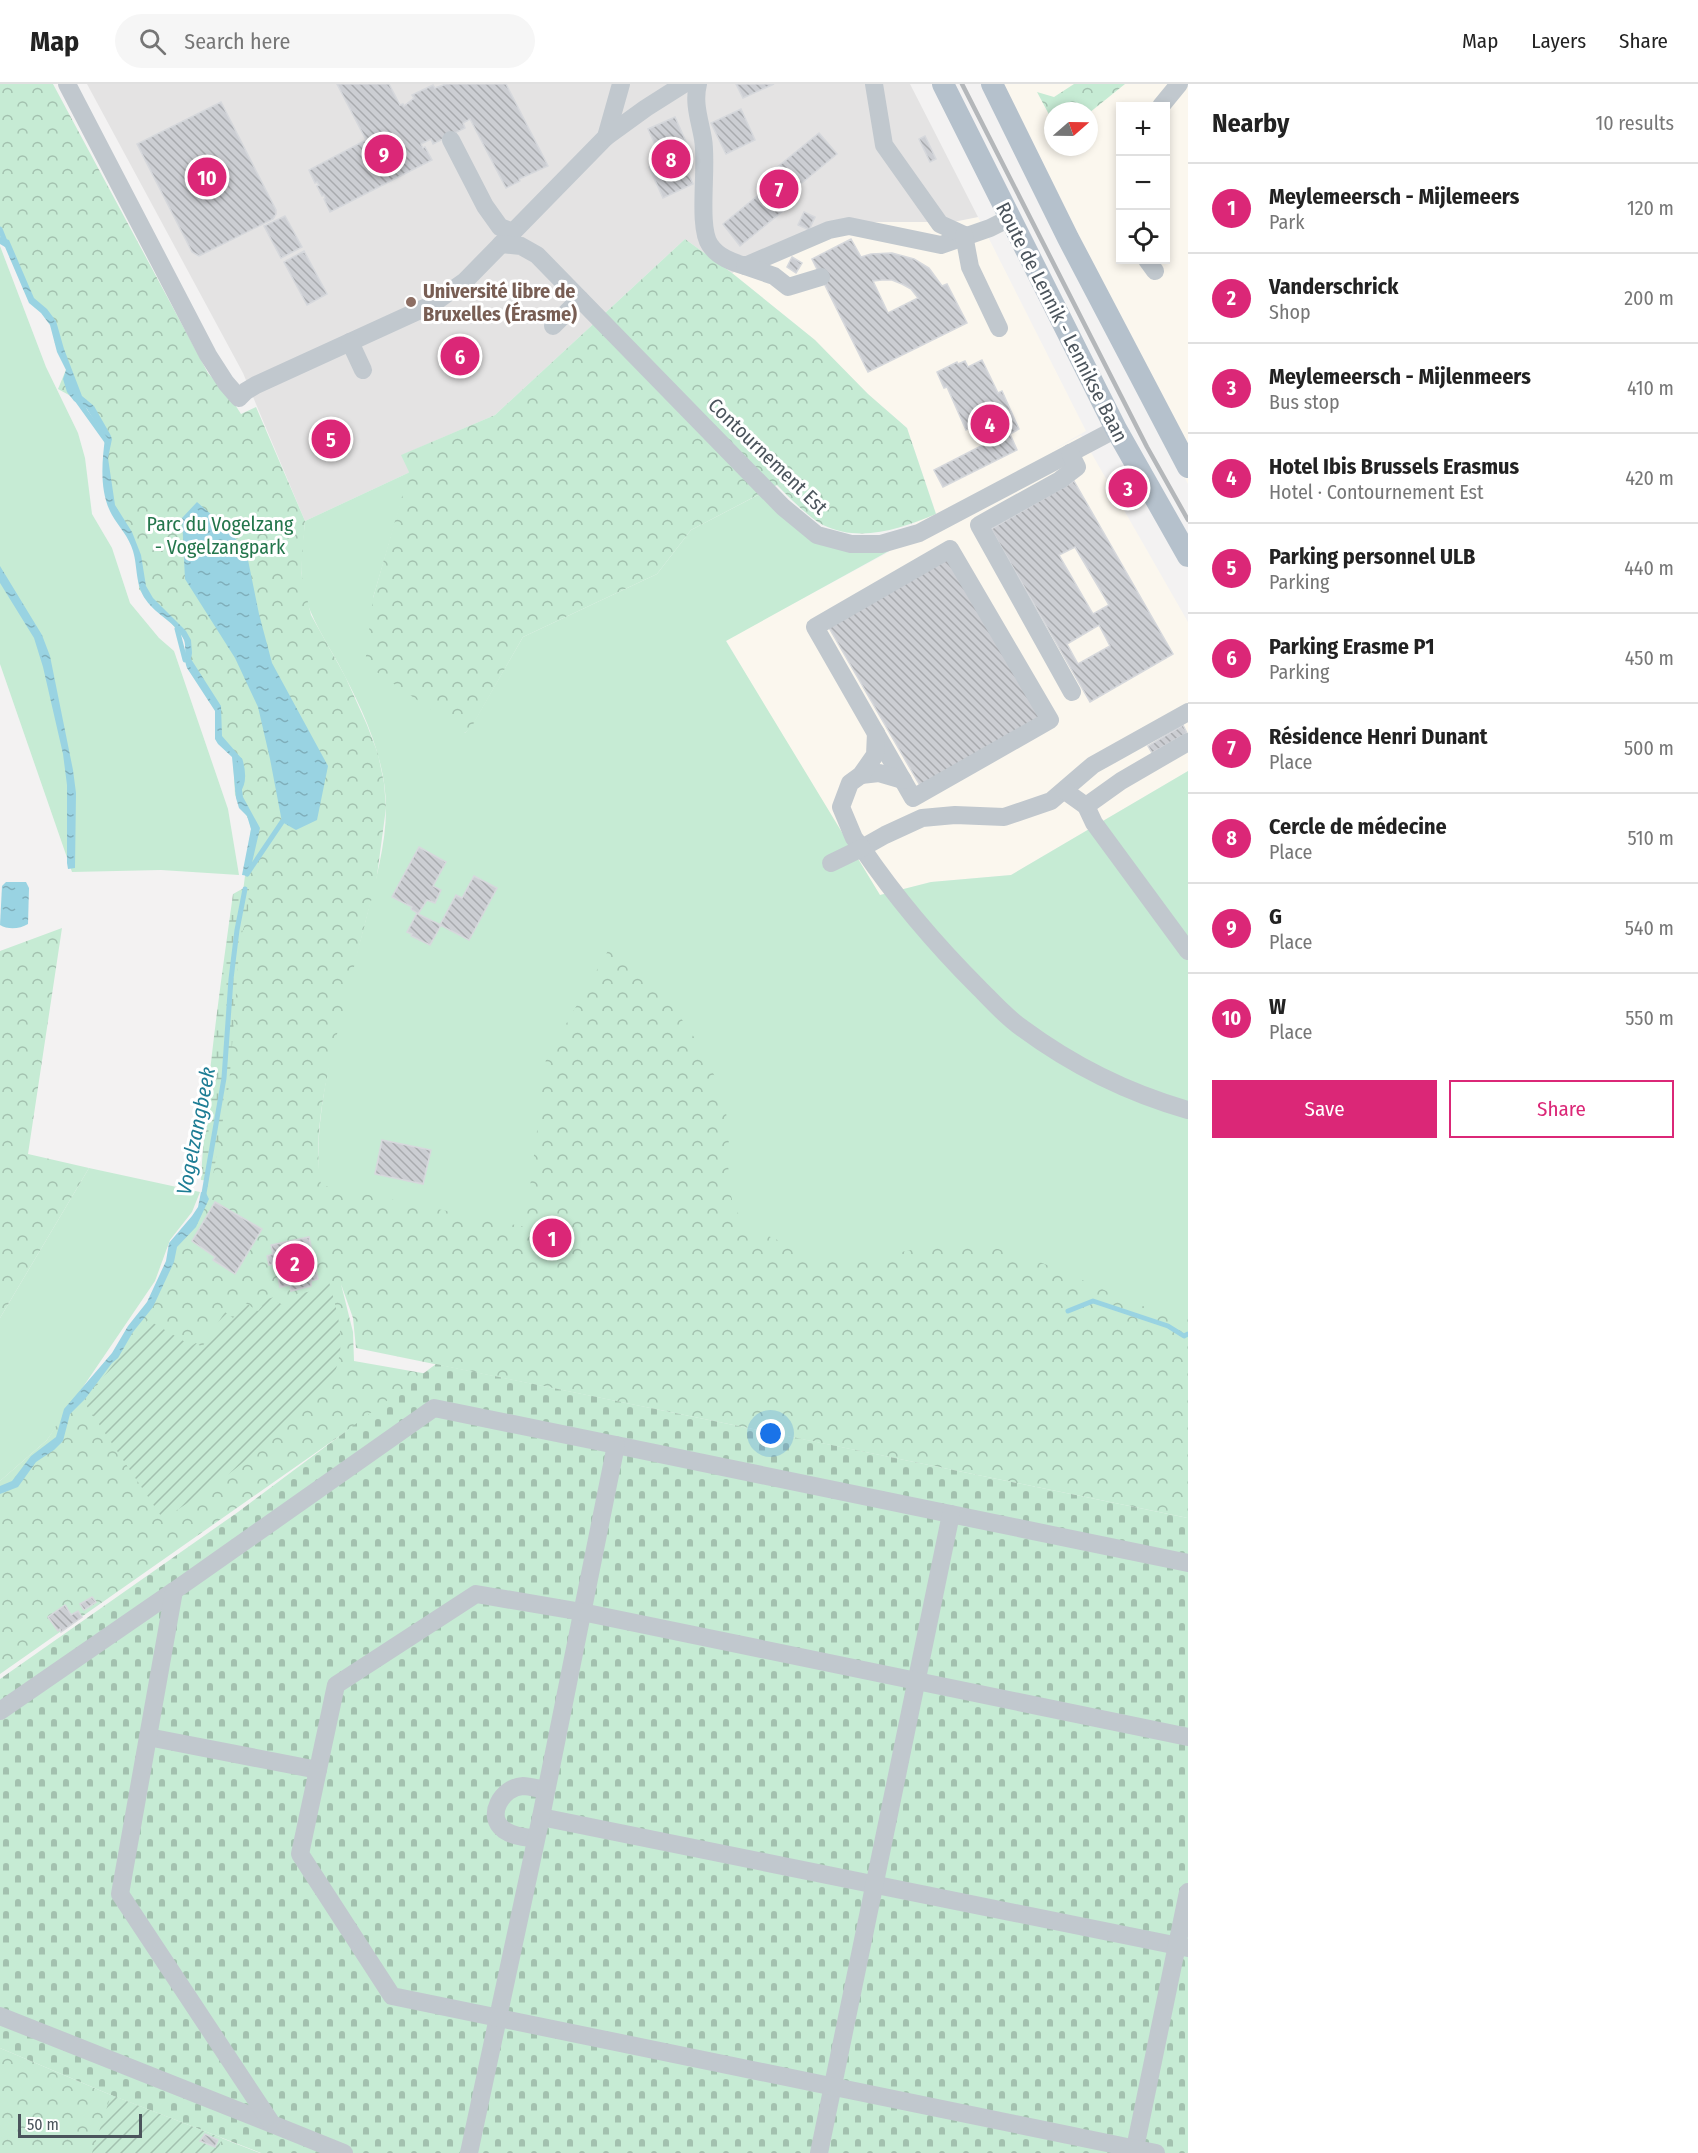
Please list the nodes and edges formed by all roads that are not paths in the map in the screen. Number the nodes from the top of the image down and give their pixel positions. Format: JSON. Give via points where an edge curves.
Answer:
{"nodes":[{"id":1,"x":67,"y":84,"type":"edge"},
{"id":2,"x":621,"y":84,"type":"edge"},
{"id":3,"x":684,"y":84,"type":"edge"},
{"id":4,"x":698,"y":84,"type":"edge"},
{"id":5,"x":874,"y":84,"type":"edge"},
{"id":6,"x":943,"y":84,"type":"edge"},
{"id":7,"x":992,"y":84,"type":"edge"},
{"id":8,"x":1179,"y":84,"type":"edge"},
{"id":9,"x":1164,"y":102,"type":"edge"},
{"id":10,"x":606,"y":137,"type":"junction"},
{"id":11,"x":451,"y":140,"type":"dead end"},
{"id":12,"x":1010,"y":218,"type":"junction"},
{"id":13,"x":964,"y":235,"type":"junction"},
{"id":14,"x":507,"y":238,"type":"junction"},
{"id":15,"x":745,"y":266,"type":"junction"},
{"id":16,"x":820,"y":277,"type":"dead end"},
{"id":17,"x":583,"y":303,"type":"junction"},
{"id":18,"x":999,"y":328,"type":"dead end"},
{"id":19,"x":556,"y":329,"type":"dead end"},
{"id":20,"x":346,"y":344,"type":"junction"},
{"id":21,"x":358,"y":371,"type":"dead end"},
{"id":22,"x":1116,"y":429,"type":"junction"},
{"id":23,"x":1071,"y":453,"type":"junction"},
{"id":24,"x":1188,"y":467,"type":"edge"},
{"id":25,"x":1188,"y":556,"type":"edge"},
{"id":26,"x":1072,"y":692,"type":"dead end"},
{"id":27,"x":1188,"y":712,"type":"edge"},
{"id":28,"x":876,"y":733,"type":"junction"},
{"id":29,"x":1188,"y":742,"type":"edge"},
{"id":30,"x":1125,"y":748,"type":"junction"},
{"id":31,"x":1138,"y":771,"type":"junction"},
{"id":32,"x":861,"y":775,"type":"junction"},
{"id":33,"x":903,"y":780,"type":"junction"},
{"id":34,"x":1065,"y":790,"type":"junction"},
{"id":35,"x":1086,"y":806,"type":"junction"},
{"id":36,"x":862,"y":848,"type":"junction"},
{"id":37,"x":831,"y":864,"type":"dead end"},
{"id":38,"x":1188,"y":951,"type":"edge"},
{"id":39,"x":1188,"y":1110,"type":"edge"},
{"id":40,"x":616,"y":1445,"type":"junction"},
{"id":41,"x":951,"y":1514,"type":"junction"},
{"id":42,"x":1188,"y":1563,"type":"edge"},
{"id":43,"x":174,"y":1591,"type":"junction"},
{"id":44,"x":582,"y":1612,"type":"junction"},
{"id":45,"x":917,"y":1682,"type":"junction"},
{"id":46,"x":0,"y":1711,"type":"edge"},
{"id":47,"x":148,"y":1737,"type":"junction"},
{"id":48,"x":1188,"y":1737,"type":"edge"},
{"id":49,"x":318,"y":1770,"type":"junction"},
{"id":50,"x":546,"y":1790,"type":"junction"},
{"id":51,"x":541,"y":1817,"type":"junction"},
{"id":52,"x":536,"y":1838,"type":"junction"},
{"id":53,"x":875,"y":1885,"type":"junction"},
{"id":54,"x":1188,"y":1892,"type":"edge"},
{"id":55,"x":1183,"y":1947,"type":"edge"},
{"id":56,"x":0,"y":2016,"type":"edge"},
{"id":57,"x":497,"y":2019,"type":"junction"},
{"id":58,"x":832,"y":2087,"type":"junction"},
{"id":59,"x":272,"y":2124,"type":"junction"},
{"id":60,"x":1134,"y":2151,"type":"edge"},
{"id":61,"x":344,"y":2153,"type":"edge"},
{"id":62,"x":469,"y":2153,"type":"edge"},
{"id":63,"x":819,"y":2153,"type":"edge"},
{"id":64,"x":1156,"y":2153,"type":"edge"}],
"edges":[{"from":1,"to":20,"type":"street","via":[[208,355],[238,398],[256,385]]},
{"from":2,"to":10,"type":"street"},
{"from":3,"to":10,"type":"street"},
{"from":4,"to":15,"type":"street","via":[[706,174],[705,233],[710,246],[726,260]]},
{"from":5,"to":13,"type":"street","via":[[884,145],[940,224]]},
{"from":6,"to":12,"type":"main road","name":"Route de Lennik - Lennikse Baan"},
{"from":7,"to":24,"type":"main road"},
{"from":8,"to":9,"type":"street"},
{"from":10,"to":14,"type":"street"},
{"from":11,"to":14,"type":"street","via":[[485,206]]},
{"from":12,"to":13,"type":"street"},
{"from":12,"to":22,"type":"main road","name":"Route de Lennik - Lennikse Baan"},
{"from":13,"to":15,"type":"street","via":[[940,245],[849,226],[829,230]]},
{"from":13,"to":18,"type":"street","via":[[970,267]]},
{"from":14,"to":17,"type":"street","name":"Contournement Est","via":[[537,255]]},
{"from":14,"to":20,"type":"street","via":[[465,280],[431,306]]},
{"from":15,"to":16,"type":"street","via":[[774,276],[788,287]]},
{"from":17,"to":19,"type":"street"},
{"from":17,"to":23,"type":"street","name":"Contournement Est","via":[[783,507],[817,535],[851,544],[881,544],[919,533]]},
{"from":20,"to":21,"type":"street"},
{"from":22,"to":23,"type":"street","name":"Contournement Est"},
{"from":22,"to":25,"type":"main road","name":"Route de Lennik - Lennikse Baan"},
{"from":23,"to":26,"type":"street","via":[[1077,467],[979,525]]},
{"from":27,"to":30,"type":"street"},
{"from":28,"to":32,"type":"street","via":[[875,755]]},
{"from":28,"to":33,"type":"street"},
{"from":28,"to":33,"type":"street","via":[[815,627],[950,549],[1050,720],[913,798]]},
{"from":29,"to":31,"type":"street"},
{"from":30,"to":31,"type":"street"},
{"from":30,"to":34,"type":"street","via":[[1093,765]]},
{"from":31,"to":35,"type":"street"},
{"from":32,"to":33,"type":"street","via":[[879,773]]},
{"from":32,"to":36,"type":"street","via":[[850,783],[841,807]]},
{"from":34,"to":35,"type":"street"},
{"from":34,"to":36,"type":"street","via":[[1052,801],[1004,817],[955,814],[922,818]]},
{"from":35,"to":38,"type":"street","via":[[1094,823]]},
{"from":36,"to":37,"type":"street"},
{"from":36,"to":39,"type":"street","via":[[882,878],[958,968],[1020,1028],[1107,1081]]},
{"from":40,"to":41,"type":"street"},
{"from":40,"to":43,"type":"street","via":[[434,1408]]},
{"from":40,"to":44,"type":"street"},
{"from":41,"to":42,"type":"street"},
{"from":41,"to":45,"type":"street"},
{"from":43,"to":46,"type":"street"},
{"from":43,"to":47,"type":"street"},
{"from":44,"to":45,"type":"street"},
{"from":44,"to":49,"type":"street","via":[[476,1594],[336,1685]]},
{"from":44,"to":50,"type":"street"},
{"from":45,"to":48,"type":"street"},
{"from":45,"to":53,"type":"street"},
{"from":47,"to":49,"type":"street"},
{"from":47,"to":59,"type":"street","via":[[120,1894]]},
{"from":49,"to":57,"type":"street","via":[[300,1854],[392,1996]]},
{"from":50,"to":51,"type":"street"},
{"from":50,"to":52,"type":"street","via":[[523,1786],[510,1790],[500,1797],[496,1814],[502,1829]]},
{"from":51,"to":52,"type":"street"},
{"from":51,"to":53,"type":"street"},
{"from":52,"to":57,"type":"street"},
{"from":53,"to":55,"type":"street"},
{"from":53,"to":58,"type":"street"},
{"from":54,"to":55,"type":"street"},
{"from":55,"to":60,"type":"street"},
{"from":56,"to":59,"type":"street"},
{"from":57,"to":58,"type":"street"},
{"from":57,"to":62,"type":"street"},
{"from":58,"to":60,"type":"street"},
{"from":58,"to":63,"type":"street"},
{"from":59,"to":61,"type":"street"},
{"from":60,"to":64,"type":"street"}]}
